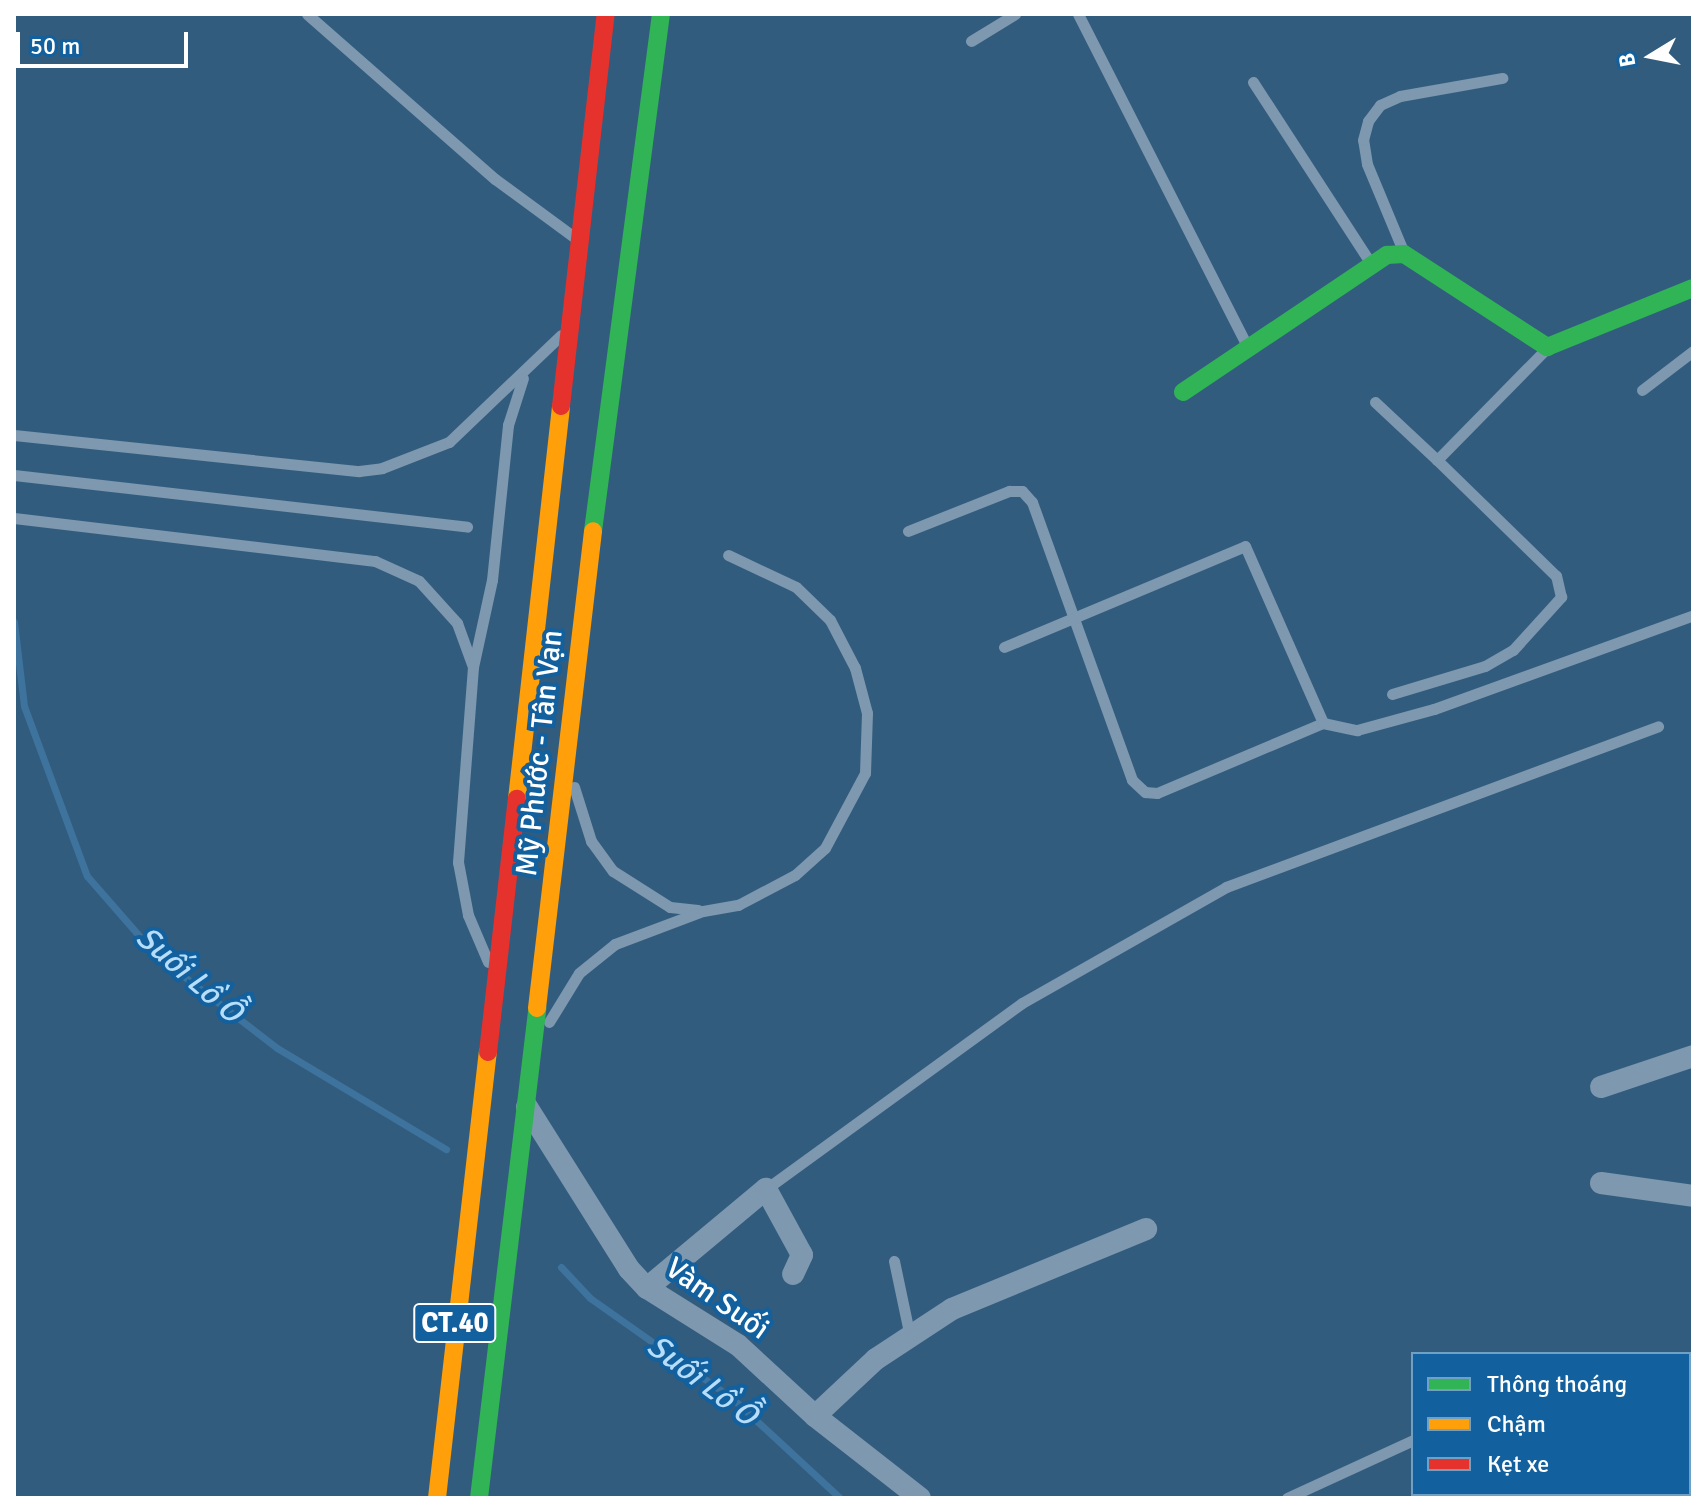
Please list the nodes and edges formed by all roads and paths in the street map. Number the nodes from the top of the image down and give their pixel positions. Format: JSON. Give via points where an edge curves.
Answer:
{"nodes":[{"id":1,"x":307,"y":14,"type":"edge"},
{"id":2,"x":606,"y":14,"type":"edge"},
{"id":3,"x":661,"y":14,"type":"edge"},
{"id":4,"x":1015,"y":14,"type":"edge"},
{"id":5,"x":1078,"y":14,"type":"edge"},
{"id":6,"x":971,"y":41,"type":"dead end"},
{"id":7,"x":1502,"y":78,"type":"dead end"},
{"id":8,"x":1253,"y":82,"type":"dead end"},
{"id":9,"x":578,"y":239,"type":"junction"},
{"id":10,"x":1404,"y":254,"type":"junction"},
{"id":11,"x":1370,"y":262,"type":"junction"},
{"id":12,"x":1693,"y":288,"type":"edge"},
{"id":13,"x":570,"y":326,"type":"junction"},
{"id":14,"x":1247,"y":345,"type":"junction"},
{"id":15,"x":1547,"y":347,"type":"junction"},
{"id":16,"x":1693,"y":351,"type":"edge"},
{"id":17,"x":526,"y":370,"type":"junction"},
{"id":18,"x":1642,"y":390,"type":"dead end"},
{"id":19,"x":1183,"y":392,"type":"dead end"},
{"id":20,"x":1375,"y":402,"type":"dead end"},
{"id":21,"x":14,"y":435,"type":"edge"},
{"id":22,"x":1437,"y":460,"type":"junction"},
{"id":23,"x":14,"y":475,"type":"edge"},
{"id":24,"x":14,"y":518,"type":"edge"},
{"id":25,"x":467,"y":527,"type":"dead end"},
{"id":26,"x":908,"y":531,"type":"dead end"},
{"id":27,"x":728,"y":555,"type":"dead end"},
{"id":28,"x":1693,"y":615,"type":"edge"},
{"id":29,"x":1075,"y":620,"type":"junction"},
{"id":30,"x":1004,"y":647,"type":"dead end"},
{"id":31,"x":473,"y":667,"type":"junction"},
{"id":32,"x":1392,"y":694,"type":"dead end"},
{"id":33,"x":1323,"y":723,"type":"junction"},
{"id":34,"x":1658,"y":726,"type":"dead end"},
{"id":35,"x":567,"y":764,"type":"junction"},
{"id":36,"x":703,"y":911,"type":"junction"},
{"id":37,"x":497,"y":981,"type":"junction"},
{"id":38,"x":1693,"y":1056,"type":"edge"},
{"id":39,"x":533,"y":1058,"type":"junction"},
{"id":40,"x":1601,"y":1087,"type":"dead end"},
{"id":41,"x":527,"y":1107,"type":"junction"},
{"id":42,"x":1601,"y":1183,"type":"dead end"},
{"id":43,"x":766,"y":1189,"type":"junction"},
{"id":44,"x":1693,"y":1196,"type":"edge"},
{"id":45,"x":1146,"y":1229,"type":"dead end"},
{"id":46,"x":894,"y":1261,"type":"dead end"},
{"id":47,"x":793,"y":1274,"type":"dead end"},
{"id":48,"x":647,"y":1288,"type":"junction"},
{"id":49,"x":910,"y":1337,"type":"junction"},
{"id":50,"x":815,"y":1416,"type":"junction"},
{"id":51,"x":1411,"y":1441,"type":"edge"},
{"id":52,"x":437,"y":1498,"type":"edge"},
{"id":53,"x":479,"y":1498,"type":"edge"},
{"id":54,"x":920,"y":1498,"type":"edge"},
{"id":55,"x":1287,"y":1498,"type":"edge"}],
"edges":[{"from":1,"to":9,"type":"lane","via":[[495,179]]},
{"from":2,"to":9,"type":"main road","name":"Mỹ Phước - Tân Vạn"},
{"from":3,"to":35,"type":"main road","name":"Mỹ Phước - Tân Vạn","via":[[621,295]]},
{"from":4,"to":6,"type":"lane"},
{"from":5,"to":14,"type":"lane"},
{"from":7,"to":10,"type":"lane","via":[[1400,96],[1380,105],[1368,121],[1363,140],[1367,164]]},
{"from":8,"to":11,"type":"lane"},
{"from":9,"to":13,"type":"main road","name":"Mỹ Phước - Tân Vạn"},
{"from":10,"to":11,"type":"main road"},
{"from":10,"to":15,"type":"main road"},
{"from":11,"to":14,"type":"main road"},
{"from":12,"to":15,"type":"main road"},
{"from":13,"to":17,"type":"lane"},
{"from":13,"to":37,"type":"main road","name":"Mỹ Phước - Tân Vạn"},
{"from":14,"to":19,"type":"main road"},
{"from":15,"to":22,"type":"lane"},
{"from":16,"to":18,"type":"lane"},
{"from":17,"to":21,"type":"lane","via":[[449,442],[401,464],[359,471]]},
{"from":17,"to":31,"type":"lane","via":[[508,425],[492,580]]},
{"from":20,"to":22,"type":"lane"},
{"from":22,"to":32,"type":"lane","via":[[1556,576],[1561,597],[1513,650],[1485,666]]},
{"from":23,"to":25,"type":"lane"},
{"from":24,"to":31,"type":"lane","via":[[375,561],[419,581],[457,623]]},
{"from":26,"to":29,"type":"lane","via":[[1009,491],[1022,491],[1032,502]]},
{"from":27,"to":36,"type":"lane","via":[[796,587],[830,620],[855,668],[867,713],[865,773],[825,848],[795,875],[738,905]]},
{"from":28,"to":33,"type":"lane","via":[[1377,727],[1341,730]]},
{"from":29,"to":30,"type":"lane"},
{"from":29,"to":33,"type":"lane","via":[[1245,546]]},
{"from":29,"to":33,"type":"lane","via":[[1132,780],[1145,792],[1157,793]]},
{"from":31,"to":37,"type":"lane","via":[[458,862],[468,915]]},
{"from":34,"to":43,"type":"lane","via":[[1226,887],[1022,1003]]},
{"from":35,"to":36,"type":"lane","via":[[591,841],[613,871],[670,907]]},
{"from":35,"to":39,"type":"main road","name":"Mỹ Phước - Tân Vạn"},
{"from":36,"to":39,"type":"lane","via":[[615,944],[579,973],[555,1006]]},
{"from":37,"to":52,"type":"main road","name":"Mỹ Phước - Tân Vạn","number":"CT.40"},
{"from":38,"to":40,"type":"street"},
{"from":39,"to":41,"type":"main road","name":"Mỹ Phước - Tân Vạn"},
{"from":41,"to":48,"type":"street","name":"Vàm Suối","via":[[629,1269]]},
{"from":41,"to":53,"type":"main road","name":"Mỹ Phước - Tân Vạn","number":"CT.40"},
{"from":42,"to":44,"type":"street"},
{"from":43,"to":47,"type":"street","via":[[802,1255]]},
{"from":43,"to":48,"type":"street"},
{"from":45,"to":49,"type":"street","via":[[952,1309]]},
{"from":46,"to":49,"type":"lane"},
{"from":48,"to":50,"type":"street","name":"Vàm Suối","via":[[738,1345]]},
{"from":49,"to":50,"type":"street","via":[[876,1359]]},
{"from":50,"to":54,"type":"street","name":"Vàm Suối"},
{"from":51,"to":55,"type":"lane"}]}
